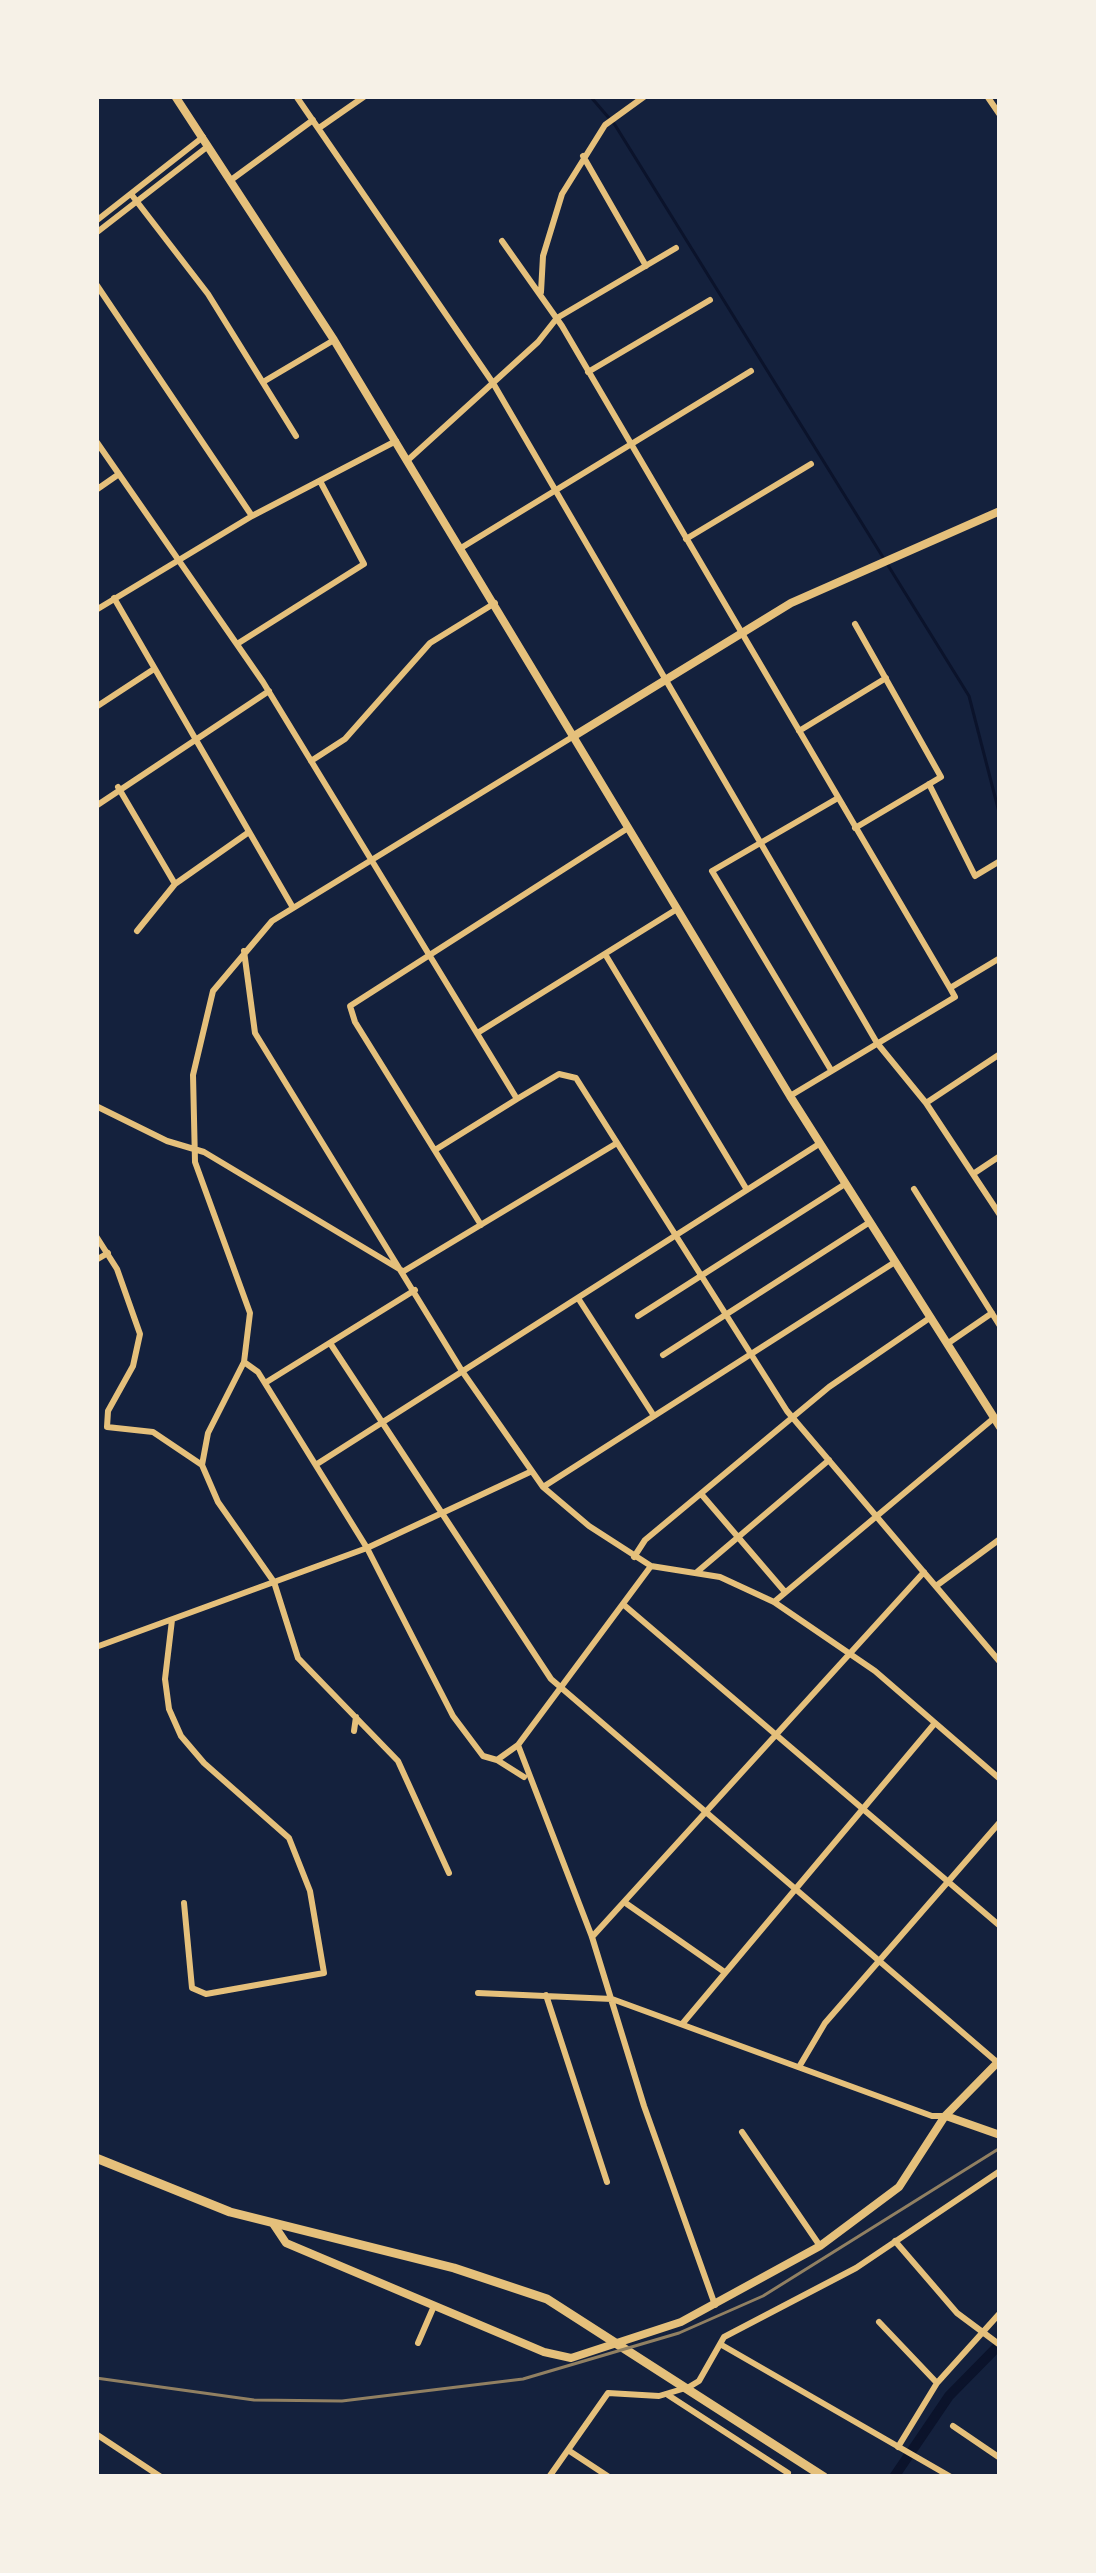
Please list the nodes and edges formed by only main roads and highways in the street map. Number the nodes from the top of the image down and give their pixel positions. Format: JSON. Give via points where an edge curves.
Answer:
{"nodes":[{"id":1,"x":96,"y":2158,"type":"edge"},
{"id":2,"x":824,"y":2477,"type":"edge"}],
"edges":[{"from":1,"to":2,"type":"main road","via":[[210,2205],[547,2299]]}]}
